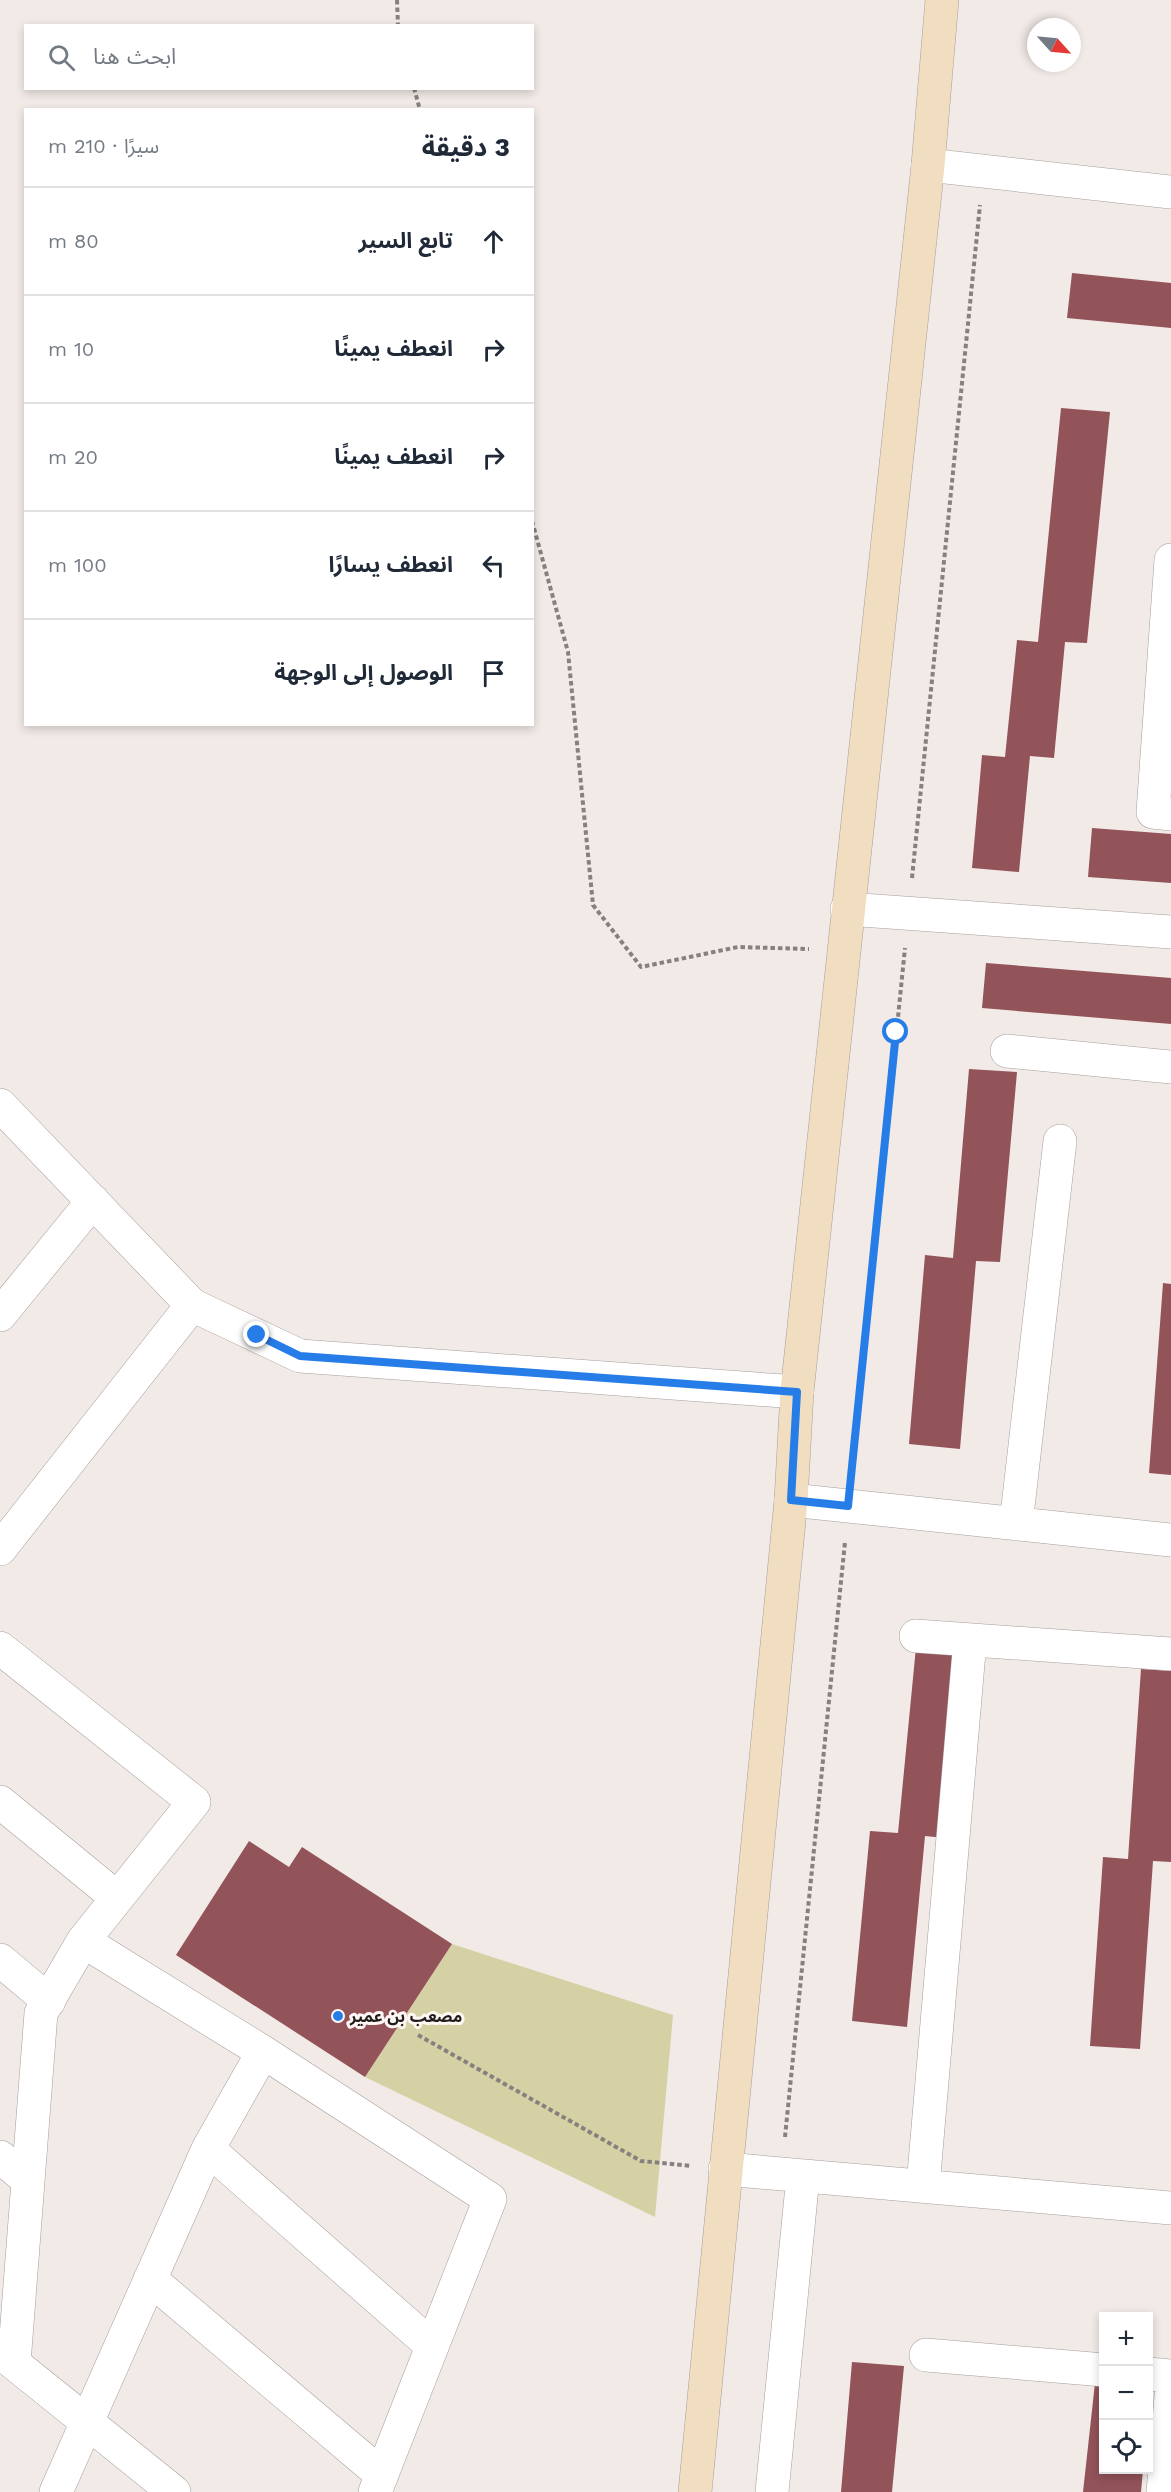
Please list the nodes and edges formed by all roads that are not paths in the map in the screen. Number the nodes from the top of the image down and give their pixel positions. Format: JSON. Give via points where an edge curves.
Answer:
{"nodes":[{"id":1,"x":942,"y":0,"type":"edge"},
{"id":2,"x":928,"y":165,"type":"junction"},
{"id":3,"x":1171,"y":192,"type":"edge"},
{"id":4,"x":1171,"y":560,"type":"edge"},
{"id":5,"x":1171,"y":814,"type":"edge"},
{"id":6,"x":848,"y":909,"type":"junction"},
{"id":7,"x":1171,"y":932,"type":"edge"},
{"id":8,"x":1007,"y":1051,"type":"dead end"},
{"id":9,"x":1171,"y":1067,"type":"edge"},
{"id":10,"x":0,"y":1105,"type":"edge"},
{"id":11,"x":1060,"y":1141,"type":"dead end"},
{"id":12,"x":93,"y":1201,"type":"junction"},
{"id":13,"x":192,"y":1305,"type":"junction"},
{"id":14,"x":0,"y":1315,"type":"edge"},
{"id":15,"x":797,"y":1392,"type":"junction"},
{"id":16,"x":791,"y":1500,"type":"junction"},
{"id":17,"x":1016,"y":1524,"type":"junction"},
{"id":18,"x":1171,"y":1540,"type":"edge"},
{"id":19,"x":0,"y":1549,"type":"edge"},
{"id":20,"x":916,"y":1636,"type":"dead end"},
{"id":21,"x":970,"y":1640,"type":"junction"},
{"id":22,"x":0,"y":1648,"type":"edge"},
{"id":23,"x":1171,"y":1654,"type":"edge"},
{"id":24,"x":0,"y":1802,"type":"edge"},
{"id":25,"x":116,"y":1898,"type":"junction"},
{"id":26,"x":83,"y":1941,"type":"junction"},
{"id":27,"x":0,"y":1960,"type":"edge"},
{"id":28,"x":49,"y":2001,"type":"junction"},
{"id":29,"x":263,"y":2052,"type":"junction"},
{"id":30,"x":208,"y":2149,"type":"junction"},
{"id":31,"x":0,"y":2157,"type":"edge"},
{"id":32,"x":725,"y":2169,"type":"junction"},
{"id":33,"x":792,"y":2175,"type":"junction"},
{"id":34,"x":28,"y":2180,"type":"junction"},
{"id":35,"x":923,"y":2186,"type":"junction"},
{"id":36,"x":1171,"y":2208,"type":"edge"},
{"id":37,"x":150,"y":2278,"type":"junction"},
{"id":38,"x":432,"y":2346,"type":"junction"},
{"id":39,"x":926,"y":2355,"type":"dead end"},
{"id":40,"x":7,"y":2358,"type":"edge"},
{"id":41,"x":1099,"y":2370,"type":"edge"},
{"id":42,"x":1153,"y":2374,"type":"edge"},
{"id":43,"x":1171,"y":2376,"type":"edge"},
{"id":44,"x":1171,"y":2396,"type":"edge"},
{"id":45,"x":86,"y":2421,"type":"junction"},
{"id":46,"x":379,"y":2483,"type":"edge"},
{"id":47,"x":56,"y":2492,"type":"edge"},
{"id":48,"x":174,"y":2492,"type":"edge"},
{"id":49,"x":695,"y":2492,"type":"edge"},
{"id":50,"x":772,"y":2492,"type":"edge"},
{"id":51,"x":1163,"y":2492,"type":"edge"}],
"edges":[{"from":1,"to":2,"type":"main road"},
{"from":2,"to":3,"type":"street"},
{"from":2,"to":6,"type":"main road"},
{"from":4,"to":5,"type":"street","via":[[1153,812]]},
{"from":6,"to":7,"type":"street"},
{"from":6,"to":15,"type":"main road"},
{"from":8,"to":9,"type":"street"},
{"from":10,"to":12,"type":"street"},
{"from":11,"to":17,"type":"street"},
{"from":12,"to":13,"type":"street"},
{"from":12,"to":14,"type":"street"},
{"from":13,"to":15,"type":"street","via":[[300,1356]]},
{"from":13,"to":19,"type":"street"},
{"from":15,"to":16,"type":"main road"},
{"from":16,"to":17,"type":"street"},
{"from":16,"to":32,"type":"main road"},
{"from":17,"to":18,"type":"street"},
{"from":20,"to":21,"type":"street"},
{"from":21,"to":23,"type":"street"},
{"from":21,"to":35,"type":"street"},
{"from":22,"to":25,"type":"street","via":[[194,1802]]},
{"from":24,"to":25,"type":"street"},
{"from":25,"to":26,"type":"street"},
{"from":26,"to":28,"type":"street"},
{"from":26,"to":29,"type":"street"},
{"from":27,"to":28,"type":"street"},
{"from":28,"to":34,"type":"street","via":[[41,2013]]},
{"from":29,"to":30,"type":"street"},
{"from":29,"to":38,"type":"street","via":[[489,2199]]},
{"from":30,"to":37,"type":"street"},
{"from":30,"to":38,"type":"street"},
{"from":31,"to":34,"type":"street"},
{"from":32,"to":33,"type":"street"},
{"from":32,"to":49,"type":"main road"},
{"from":33,"to":35,"type":"street"},
{"from":33,"to":50,"type":"street"},
{"from":34,"to":40,"type":"street"},
{"from":35,"to":36,"type":"street"},
{"from":37,"to":45,"type":"street"},
{"from":37,"to":46,"type":"street"},
{"from":38,"to":46,"type":"street"},
{"from":39,"to":41,"type":"street"},
{"from":40,"to":45,"type":"street"},
{"from":42,"to":43,"type":"street"},
{"from":44,"to":51,"type":"street"},
{"from":45,"to":47,"type":"street"},
{"from":45,"to":48,"type":"street"}]}
